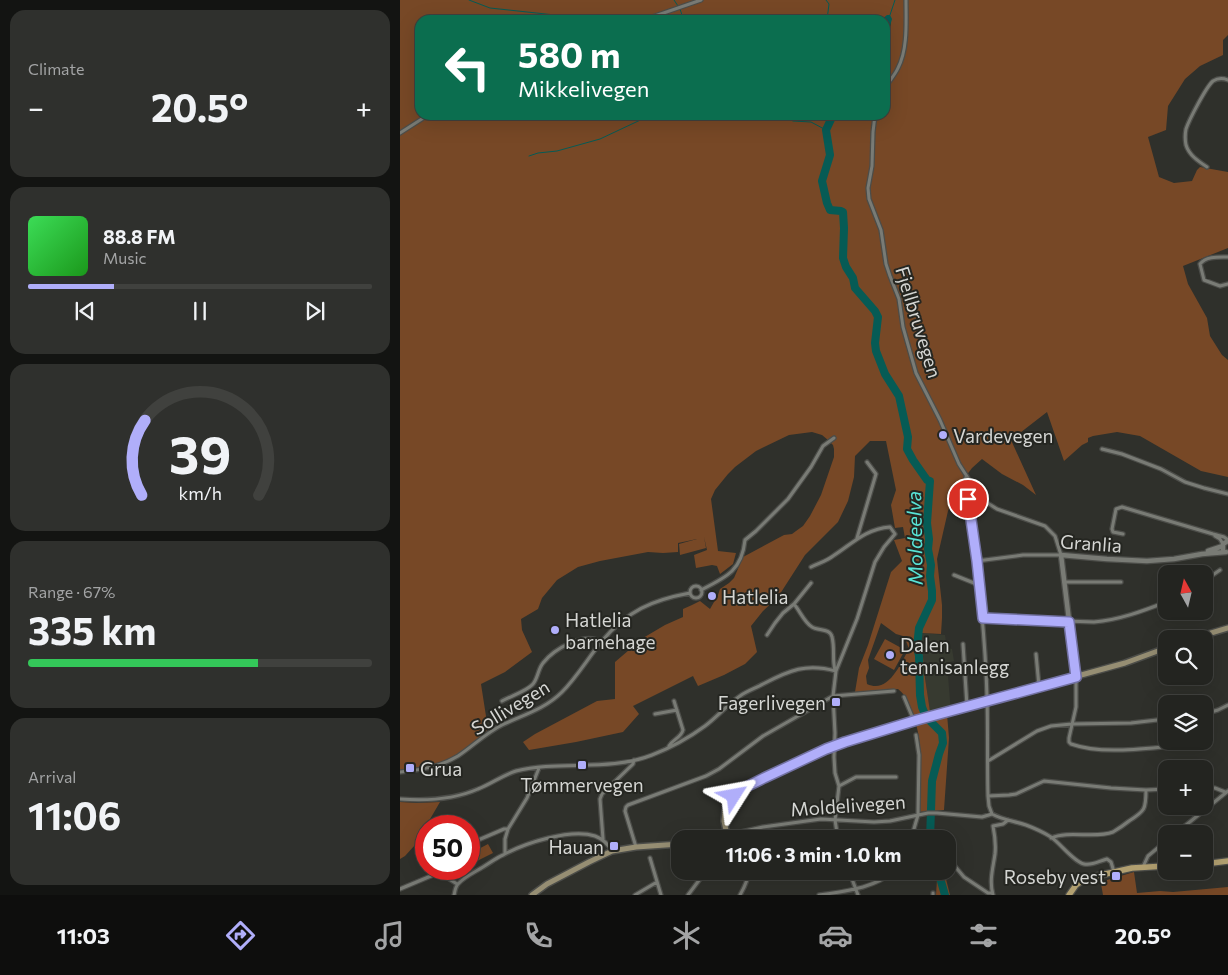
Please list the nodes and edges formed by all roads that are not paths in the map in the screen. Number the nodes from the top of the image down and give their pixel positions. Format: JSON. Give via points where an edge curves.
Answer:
{"nodes":[{"id":1,"x":701,"y":0,"type":"edge"},
{"id":2,"x":906,"y":0,"type":"edge"},
{"id":3,"x":658,"y":15,"type":"edge"},
{"id":4,"x":890,"y":80,"type":"edge"},
{"id":5,"x":1228,"y":80,"type":"edge"},
{"id":6,"x":420,"y":120,"type":"edge"},
{"id":7,"x":874,"y":120,"type":"edge"},
{"id":8,"x":400,"y":132,"type":"edge"},
{"id":9,"x":1207,"y":167,"type":"dead end"},
{"id":10,"x":1228,"y":257,"type":"edge"},
{"id":11,"x":1228,"y":284,"type":"edge"},
{"id":12,"x":834,"y":438,"type":"dead end"},
{"id":13,"x":1102,"y":449,"type":"dead end"},
{"id":14,"x":867,"y":462,"type":"dead end"},
{"id":15,"x":966,"y":477,"type":"junction"},
{"id":16,"x":1228,"y":494,"type":"edge"},
{"id":17,"x":1124,"y":534,"type":"dead end"},
{"id":18,"x":1213,"y":534,"type":"junction"},
{"id":19,"x":857,"y":538,"type":"junction"},
{"id":20,"x":1228,"y":540,"type":"edge"},
{"id":21,"x":1223,"y":545,"type":"junction"},
{"id":22,"x":1227,"y":553,"type":"edge"},
{"id":23,"x":1202,"y":554,"type":"junction"},
{"id":24,"x":1060,"y":555,"type":"junction"},
{"id":25,"x":977,"y":561,"type":"junction"},
{"id":26,"x":811,"y":566,"type":"dead end"},
{"id":27,"x":1220,"y":570,"type":"dead end"},
{"id":28,"x":954,"y":575,"type":"dead end"},
{"id":29,"x":1213,"y":575,"type":"edge"},
{"id":30,"x":1064,"y":582,"type":"junction"},
{"id":31,"x":1121,"y":582,"type":"dead end"},
{"id":32,"x":810,"y":583,"type":"dead end"},
{"id":33,"x":979,"y":585,"type":"junction"},
{"id":34,"x":702,"y":590,"type":"junction"},
{"id":35,"x":690,"y":593,"type":"junction"},
{"id":36,"x":794,"y":604,"type":"junction"},
{"id":37,"x":1158,"y":605,"type":"edge"},
{"id":38,"x":983,"y":618,"type":"junction"},
{"id":39,"x":1069,"y":622,"type":"junction"},
{"id":40,"x":1228,"y":628,"type":"edge"},
{"id":41,"x":1213,"y":632,"type":"edge"},
{"id":42,"x":767,"y":635,"type":"dead end"},
{"id":43,"x":602,"y":642,"type":"junction"},
{"id":44,"x":963,"y":644,"type":"dead end"},
{"id":45,"x":1158,"y":651,"type":"edge"},
{"id":46,"x":1036,"y":654,"type":"dead end"},
{"id":47,"x":836,"y":670,"type":"junction"},
{"id":48,"x":1076,"y":677,"type":"junction"},
{"id":49,"x":1040,"y":687,"type":"junction"},
{"id":50,"x":894,"y":691,"type":"dead end"},
{"id":51,"x":834,"y":696,"type":"junction"},
{"id":52,"x":904,"y":697,"type":"dead end"},
{"id":53,"x":502,"y":701,"type":"dead end"},
{"id":54,"x":674,"y":701,"type":"dead end"},
{"id":55,"x":987,"y":701,"type":"junction"},
{"id":56,"x":1228,"y":705,"type":"edge"},
{"id":57,"x":967,"y":706,"type":"junction"},
{"id":58,"x":677,"y":710,"type":"junction"},
{"id":59,"x":1213,"y":711,"type":"edge"},
{"id":60,"x":655,"y":714,"type":"dead end"},
{"id":61,"x":1158,"y":720,"type":"edge"},
{"id":62,"x":916,"y":721,"type":"junction"},
{"id":63,"x":1072,"y":724,"type":"junction"},
{"id":64,"x":916,"y":735,"type":"dead end"},
{"id":65,"x":834,"y":746,"type":"junction"},
{"id":66,"x":669,"y":747,"type":"junction"},
{"id":67,"x":1158,"y":747,"type":"edge"},
{"id":68,"x":634,"y":760,"type":"junction"},
{"id":69,"x":987,"y":761,"type":"junction"},
{"id":70,"x":539,"y":768,"type":"junction"},
{"id":71,"x":400,"y":772,"type":"edge"},
{"id":72,"x":896,"y":777,"type":"dead end"},
{"id":73,"x":839,"y":786,"type":"junction"},
{"id":74,"x":1213,"y":788,"type":"edge"},
{"id":75,"x":1158,"y":789,"type":"edge"},
{"id":76,"x":1146,"y":790,"type":"junction"},
{"id":77,"x":1226,"y":792,"type":"edge"},
{"id":78,"x":988,"y":796,"type":"junction"},
{"id":79,"x":400,"y":800,"type":"edge"},
{"id":80,"x":992,"y":814,"type":"junction"},
{"id":81,"x":918,"y":815,"type":"junction"},
{"id":82,"x":834,"y":820,"type":"junction"},
{"id":83,"x":1008,"y":820,"type":"junction"},
{"id":84,"x":1186,"y":825,"type":"edge"},
{"id":85,"x":508,"y":829,"type":"junction"},
{"id":86,"x":728,"y":830,"type":"edge"},
{"id":87,"x":750,"y":830,"type":"edge"},
{"id":88,"x":836,"y":830,"type":"edge"},
{"id":89,"x":914,"y":830,"type":"edge"},
{"id":90,"x":1051,"y":838,"type":"junction"},
{"id":91,"x":480,"y":839,"type":"edge"},
{"id":92,"x":603,"y":840,"type":"junction"},
{"id":93,"x":671,"y":845,"type":"edge"},
{"id":94,"x":636,"y":847,"type":"junction"},
{"id":95,"x":1158,"y":848,"type":"edge"},
{"id":96,"x":612,"y":851,"type":"junction"},
{"id":97,"x":505,"y":854,"type":"junction"},
{"id":98,"x":650,"y":858,"type":"dead end"},
{"id":99,"x":1228,"y":861,"type":"edge"},
{"id":100,"x":1213,"y":863,"type":"edge"},
{"id":101,"x":1158,"y":866,"type":"edge"},
{"id":102,"x":1143,"y":867,"type":"junction"},
{"id":103,"x":956,"y":868,"type":"edge"},
{"id":104,"x":1114,"y":872,"type":"junction"},
{"id":105,"x":419,"y":880,"type":"edge"},
{"id":106,"x":451,"y":880,"type":"edge"},
{"id":107,"x":699,"y":880,"type":"edge"},
{"id":108,"x":747,"y":880,"type":"edge"},
{"id":109,"x":852,"y":880,"type":"edge"},
{"id":110,"x":882,"y":880,"type":"edge"},
{"id":111,"x":657,"y":882,"type":"junction"},
{"id":112,"x":457,"y":884,"type":"junction"},
{"id":113,"x":400,"y":889,"type":"edge"},
{"id":114,"x":856,"y":890,"type":"junction"},
{"id":115,"x":992,"y":894,"type":"edge"},
{"id":116,"x":454,"y":895,"type":"edge"},
{"id":117,"x":532,"y":895,"type":"edge"},
{"id":118,"x":635,"y":895,"type":"edge"},
{"id":119,"x":661,"y":895,"type":"edge"},
{"id":120,"x":688,"y":895,"type":"edge"},
{"id":121,"x":740,"y":895,"type":"edge"},
{"id":122,"x":819,"y":895,"type":"edge"},
{"id":123,"x":858,"y":895,"type":"edge"},
{"id":124,"x":1069,"y":895,"type":"edge"}],
"edges":[{"from":1,"to":3,"type":"street"},
{"from":2,"to":4,"type":"street","via":[[903,56]]},
{"from":5,"to":9,"type":"street","via":[[1219,78],[1211,83],[1186,128],[1189,152]]},
{"from":6,"to":8,"type":"street"},
{"from":7,"to":15,"type":"street","name":"Fjellbruvegen","via":[[869,199],[881,230],[886,264],[899,299],[903,328],[916,373]]},
{"from":10,"to":11,"type":"street","via":[[1211,258],[1200,264],[1204,280],[1220,286]]},
{"from":12,"to":34,"type":"street","name":"Sollivegen","via":[[823,446],[788,499],[744,540],[736,568]]},
{"from":13,"to":16,"type":"street","via":[[1146,463],[1186,482]]},
{"from":14,"to":19,"type":"street","via":[[876,474]]},
{"from":15,"to":24,"type":"street","via":[[976,492],[997,509],[1045,526],[1055,536]]},
{"from":15,"to":25,"type":"street","name":"Fjellbruvegen"},
{"from":17,"to":18,"type":"street","via":[[1112,529],[1116,509],[1122,507]]},
{"from":18,"to":20,"type":"street"},
{"from":18,"to":21,"type":"street"},
{"from":19,"to":26,"type":"street","via":[[831,558]]},
{"from":19,"to":47,"type":"street","via":[[886,527],[895,534],[875,562]]},
{"from":20,"to":21,"type":"street","name":"Granlia"},
{"from":21,"to":22,"type":"street","name":"Granlia"},
{"from":21,"to":23,"type":"street","name":"Granlia"},
{"from":22,"to":23,"type":"street","name":"Granlia"},
{"from":23,"to":24,"type":"street","name":"Granlia","via":[[1147,561]]},
{"from":24,"to":25,"type":"street","name":"Granlia","via":[[1023,555]]},
{"from":24,"to":30,"type":"street"},
{"from":25,"to":33,"type":"street","name":"Fjellbruvegen"},
{"from":27,"to":29,"type":"street"},
{"from":28,"to":33,"type":"street"},
{"from":30,"to":31,"type":"street"},
{"from":30,"to":39,"type":"street"},
{"from":32,"to":36,"type":"street"},
{"from":33,"to":38,"type":"street","name":"Fjellbruvegen"},
{"from":34,"to":35,"type":"street","name":"Sollivegen","via":[[694,586]]},
{"from":34,"to":35,"type":"street","name":"Sollivegen","via":[[698,598]]},
{"from":35,"to":43,"type":"street","name":"Sollivegen","via":[[667,597],[639,609]]},
{"from":36,"to":42,"type":"street","via":[[775,622]]},
{"from":36,"to":47,"type":"street","via":[[810,626],[832,636]]},
{"from":37,"to":39,"type":"street","via":[[1108,620]]},
{"from":38,"to":39,"type":"street"},
{"from":38,"to":55,"type":"street","name":"Fjellbruvegen"},
{"from":39,"to":48,"type":"street"},
{"from":40,"to":41,"type":"main road"},
{"from":43,"to":53,"type":"street","via":[[583,639],[566,645],[544,663],[531,686]]},
{"from":43,"to":71,"type":"street","name":"Sollivegen","via":[[561,694],[548,704],[501,726],[443,763]]},
{"from":44,"to":57,"type":"street"},
{"from":45,"to":48,"type":"main road"},
{"from":46,"to":49,"type":"street"},
{"from":47,"to":51,"type":"street"},
{"from":47,"to":66,"type":"street","via":[[810,667],[776,677],[740,696],[708,724]]},
{"from":48,"to":49,"type":"main road"},
{"from":48,"to":63,"type":"street","via":[[1077,699]]},
{"from":49,"to":55,"type":"main road"},
{"from":50,"to":51,"type":"street"},
{"from":51,"to":65,"type":"street"},
{"from":51,"to":94,"type":"street","via":[[763,736],[706,776],[628,805],[625,811]]},
{"from":52,"to":62,"type":"street"},
{"from":54,"to":58,"type":"street"},
{"from":55,"to":57,"type":"main road"},
{"from":55,"to":69,"type":"street","name":"Fjellbruvegen"},
{"from":56,"to":59,"type":"street"},
{"from":57,"to":62,"type":"main road"},
{"from":58,"to":60,"type":"street"},
{"from":58,"to":66,"type":"street","via":[[683,730]]},
{"from":61,"to":63,"type":"street"},
{"from":62,"to":65,"type":"main road"},
{"from":63,"to":67,"type":"street","via":[[1068,740],[1077,746],[1114,750]]},
{"from":63,"to":69,"type":"street","via":[[1036,731]]},
{"from":64,"to":81,"type":"street"},
{"from":65,"to":73,"type":"street","via":[[834,770]]},
{"from":65,"to":86,"type":"main road","via":[[739,792],[725,807]]},
{"from":66,"to":68,"type":"street"},
{"from":68,"to":70,"type":"street"},
{"from":68,"to":92,"type":"street","via":[[600,799]]},
{"from":69,"to":78,"type":"street","name":"Fjellbruvegen"},
{"from":70,"to":79,"type":"street","via":[[515,772],[458,797]]},
{"from":70,"to":85,"type":"street","via":[[527,798]]},
{"from":72,"to":73,"type":"street","via":[[856,777]]},
{"from":73,"to":82,"type":"street"},
{"from":74,"to":77,"type":"street"},
{"from":75,"to":76,"type":"street"},
{"from":76,"to":78,"type":"street","via":[[1044,781],[1009,796]]},
{"from":76,"to":90,"type":"street","via":[[1146,804],[1141,814],[1112,832]]},
{"from":77,"to":84,"type":"street"},
{"from":78,"to":80,"type":"street","name":"Fjellbruvegen"},
{"from":80,"to":81,"type":"street","name":"Moldelivegen","via":[[982,817],[935,813]]},
{"from":80,"to":83,"type":"street","name":"Moldelivegen"},
{"from":81,"to":82,"type":"street","name":"Moldelivegen","via":[[874,822]]},
{"from":81,"to":89,"type":"street"},
{"from":82,"to":87,"type":"street","name":"Moldelivegen","via":[[821,819]]},
{"from":82,"to":88,"type":"street"},
{"from":83,"to":90,"type":"street","name":"Moldelivegen","via":[[1039,830]]},
{"from":83,"to":115,"type":"street","via":[[993,826],[996,841]]},
{"from":85,"to":91,"type":"street"},
{"from":85,"to":97,"type":"street"},
{"from":90,"to":104,"type":"street","name":"Moldelivegen","via":[[1080,863],[1090,865],[1107,859]]},
{"from":92,"to":96,"type":"street"},
{"from":92,"to":97,"type":"street","via":[[575,834],[537,840]]},
{"from":93,"to":94,"type":"main road"},
{"from":94,"to":96,"type":"main road"},
{"from":95,"to":102,"type":"street","via":[[1148,856]]},
{"from":96,"to":117,"type":"main road"},
{"from":97,"to":112,"type":"street"},
{"from":98,"to":111,"type":"street"},
{"from":99,"to":100,"type":"main road"},
{"from":101,"to":102,"type":"main road"},
{"from":102,"to":104,"type":"main road"},
{"from":103,"to":115,"type":"street","via":[[964,877]]},
{"from":104,"to":124,"type":"main road","via":[[1085,879]]},
{"from":105,"to":113,"type":"street"},
{"from":106,"to":112,"type":"street"},
{"from":107,"to":120,"type":"street"},
{"from":108,"to":121,"type":"street"},
{"from":109,"to":114,"type":"street"},
{"from":110,"to":114,"type":"street"},
{"from":111,"to":118,"type":"street"},
{"from":111,"to":119,"type":"street"},
{"from":112,"to":116,"type":"street"},
{"from":114,"to":122,"type":"street"},
{"from":114,"to":123,"type":"street"}]}
